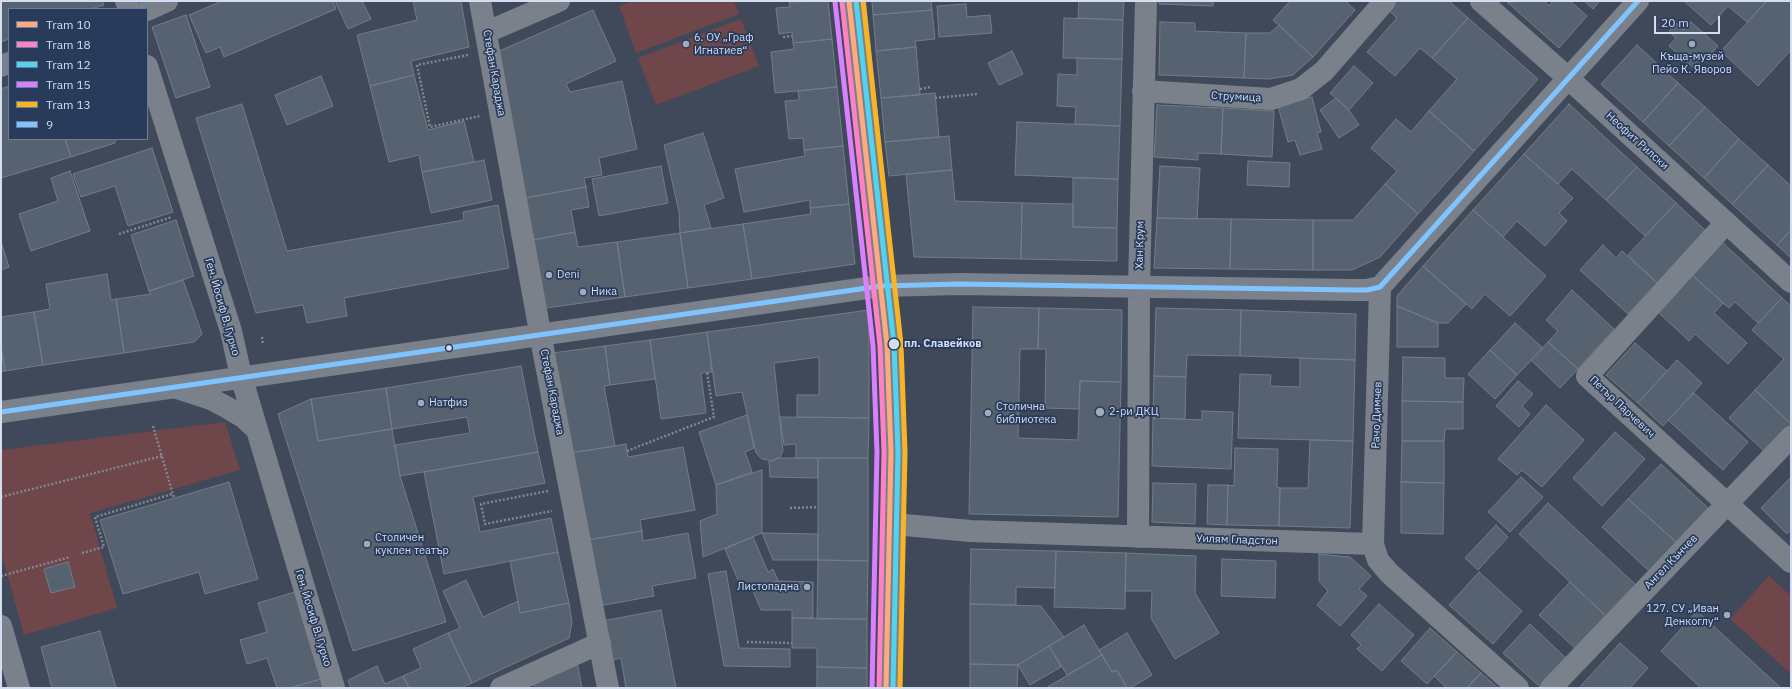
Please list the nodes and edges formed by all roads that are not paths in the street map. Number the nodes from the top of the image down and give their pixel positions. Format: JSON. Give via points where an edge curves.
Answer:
{"nodes":[{"id":1,"x":167,"y":1,"type":"edge"},
{"id":2,"x":480,"y":1,"type":"edge"},
{"id":3,"x":559,"y":1,"type":"edge"},
{"id":4,"x":855,"y":1,"type":"edge"},
{"id":5,"x":1146,"y":1,"type":"edge"},
{"id":6,"x":1385,"y":1,"type":"edge"},
{"id":7,"x":1481,"y":1,"type":"edge"},
{"id":8,"x":1638,"y":1,"type":"edge"},
{"id":9,"x":148,"y":10,"type":"edge"},
{"id":10,"x":488,"y":41,"type":"junction"},
{"id":11,"x":148,"y":69,"type":"edge"},
{"id":12,"x":1567,"y":78,"type":"junction"},
{"id":13,"x":1143,"y":91,"type":"junction"},
{"id":14,"x":1726,"y":223,"type":"junction"},
{"id":15,"x":1791,"y":282,"type":"edge"},
{"id":16,"x":885,"y":285,"type":"junction"},
{"id":17,"x":1139,"y":286,"type":"junction"},
{"id":18,"x":1380,"y":287,"type":"junction"},
{"id":19,"x":540,"y":334,"type":"junction"},
{"id":20,"x":241,"y":376,"type":"junction"},
{"id":21,"x":174,"y":386,"type":"junction"},
{"id":22,"x":1,"y":412,"type":"edge"},
{"id":23,"x":256,"y":429,"type":"junction"},
{"id":24,"x":1791,"y":436,"type":"edge"},
{"id":25,"x":1727,"y":503,"type":"junction"},
{"id":26,"x":894,"y":524,"type":"junction"},
{"id":27,"x":1138,"y":537,"type":"junction"},
{"id":28,"x":1373,"y":544,"type":"junction"},
{"id":29,"x":1791,"y":562,"type":"edge"},
{"id":30,"x":1,"y":626,"type":"edge"},
{"id":31,"x":600,"y":643,"type":"junction"},
{"id":32,"x":6,"y":660,"type":"edge"},
{"id":33,"x":19,"y":688,"type":"edge"},
{"id":34,"x":334,"y":688,"type":"edge"},
{"id":35,"x":500,"y":688,"type":"edge"},
{"id":36,"x":608,"y":688,"type":"edge"},
{"id":37,"x":891,"y":688,"type":"edge"},
{"id":38,"x":1518,"y":688,"type":"edge"},
{"id":39,"x":1551,"y":688,"type":"edge"}],
"edges":[{"from":1,"to":9,"type":"street"},
{"from":2,"to":10,"type":"street","name":"Стефан Караджа"},
{"from":3,"to":10,"type":"street"},
{"from":4,"to":16,"type":"street"},
{"from":5,"to":13,"type":"street","name":"Хан Крум"},
{"from":6,"to":13,"type":"street","name":"Струмица","via":[[1324,71],[1301,88],[1271,99]]},
{"from":7,"to":12,"type":"street","name":"Неофит Рилски"},
{"from":8,"to":12,"type":"street"},
{"from":10,"to":19,"type":"street","name":"Стефан Караджа"},
{"from":11,"to":20,"type":"street","name":"Ген. Йосиф В. Гурко","via":[[231,331]]},
{"from":12,"to":14,"type":"street","name":"Неофит Рилски"},
{"from":12,"to":18,"type":"street"},
{"from":13,"to":17,"type":"street","name":"Хан Крум"},
{"from":14,"to":15,"type":"street","name":"Неофит Рилски"},
{"from":14,"to":25,"type":"street","name":"Петър Парчевич","via":[[1587,376]]},
{"from":16,"to":17,"type":"street"},
{"from":16,"to":19,"type":"street"},
{"from":16,"to":26,"type":"street","via":[[892,344],[894,394]]},
{"from":17,"to":18,"type":"street","via":[[1352,290]]},
{"from":17,"to":27,"type":"street","name":"Хан Крум"},
{"from":18,"to":28,"type":"street","name":"Рачо Димчев"},
{"from":19,"to":20,"type":"street"},
{"from":19,"to":31,"type":"street","name":"Стефан Караджа"},
{"from":20,"to":21,"type":"street"},
{"from":20,"to":23,"type":"street","name":"Ген. Йосиф В. Гурко"},
{"from":21,"to":22,"type":"street"},
{"from":21,"to":23,"type":"street","via":[[211,399],[243,417]]},
{"from":23,"to":34,"type":"street","name":"Ген. Йосиф В. Гурко"},
{"from":24,"to":25,"type":"street","name":"Ангел Кънчев"},
{"from":25,"to":29,"type":"street","name":"Петър Парчевич"},
{"from":25,"to":39,"type":"street","name":"Ангел Кънчев"},
{"from":26,"to":27,"type":"street","name":"Уилям Гладстон","via":[[970,531]]},
{"from":26,"to":37,"type":"street"},
{"from":27,"to":28,"type":"street","name":"Уилям Гладстон"},
{"from":28,"to":38,"type":"street","via":[[1378,560],[1389,573]]},
{"from":30,"to":32,"type":"street"},
{"from":31,"to":35,"type":"street"},
{"from":31,"to":36,"type":"street","name":"Стефан Караджа"},
{"from":32,"to":33,"type":"street"}]}
